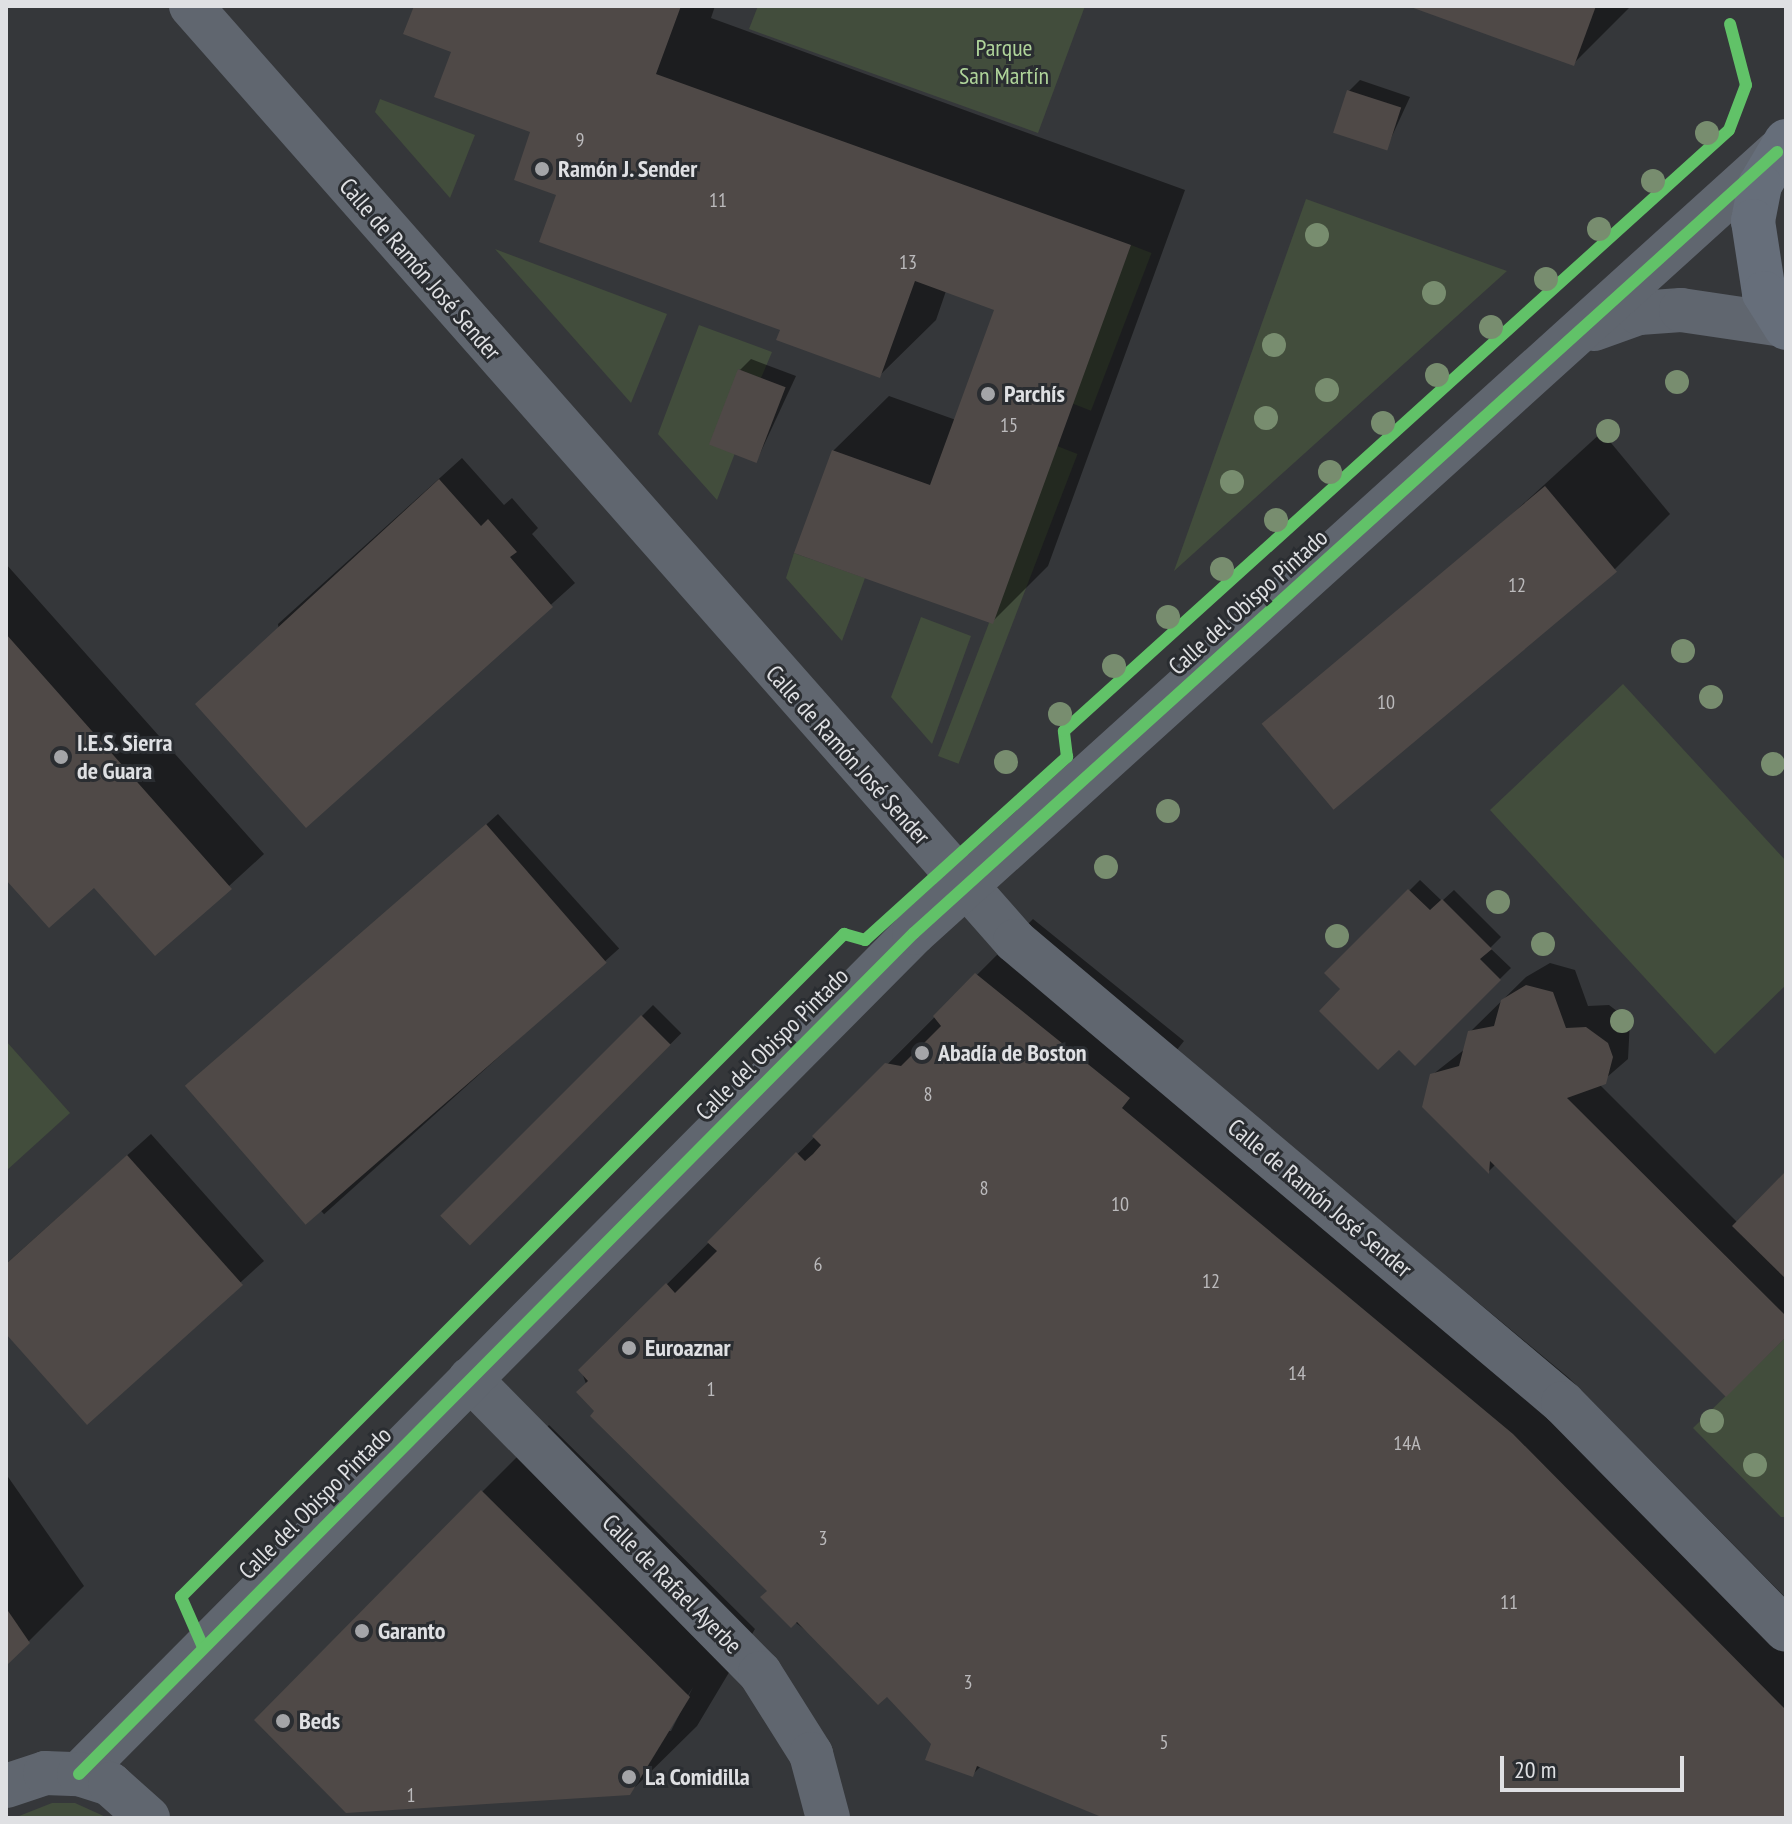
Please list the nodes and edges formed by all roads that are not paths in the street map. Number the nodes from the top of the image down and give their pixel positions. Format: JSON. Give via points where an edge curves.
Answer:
{"nodes":[{"id":1,"x":191,"y":6,"type":"edge"},
{"id":2,"x":1781,"y":147,"type":"edge"},
{"id":3,"x":1785,"y":326,"type":"edge"},
{"id":4,"x":1580,"y":334,"type":"junction"},
{"id":5,"x":964,"y":886,"type":"junction"},
{"id":6,"x":470,"y":1379,"type":"junction"},
{"id":7,"x":1786,"y":1630,"type":"edge"},
{"id":8,"x":79,"y":1774,"type":"junction"},
{"id":9,"x":6,"y":1786,"type":"edge"},
{"id":10,"x":148,"y":1818,"type":"edge"},
{"id":11,"x":828,"y":1818,"type":"edge"}],
"edges":[{"from":1,"to":5,"type":"street","name":"Calle de Ramón José Sender"},
{"from":2,"to":3,"type":"main road","via":[[1758,197],[1754,258]]},
{"from":2,"to":4,"type":"street","name":"Calle del Obispo Pintado"},
{"from":3,"to":4,"type":"street","name":"Calle del Obispo Pintado","via":[[1681,310],[1639,313]]},
{"from":4,"to":5,"type":"street","name":"Calle del Obispo Pintado"},
{"from":5,"to":6,"type":"street","name":"Calle del Obispo Pintado"},
{"from":5,"to":7,"type":"street","name":"Calle de Ramón José Sender","via":[[1015,941],[1563,1403]]},
{"from":6,"to":8,"type":"street","name":"Calle del Obispo Pintado"},
{"from":6,"to":11,"type":"street","name":"Calle de Rafael Ayerbe","via":[[760,1673],[811,1754]]},
{"from":8,"to":9,"type":"street","via":[[45,1773]]},
{"from":8,"to":10,"type":"street","via":[[110,1784]]}]}
